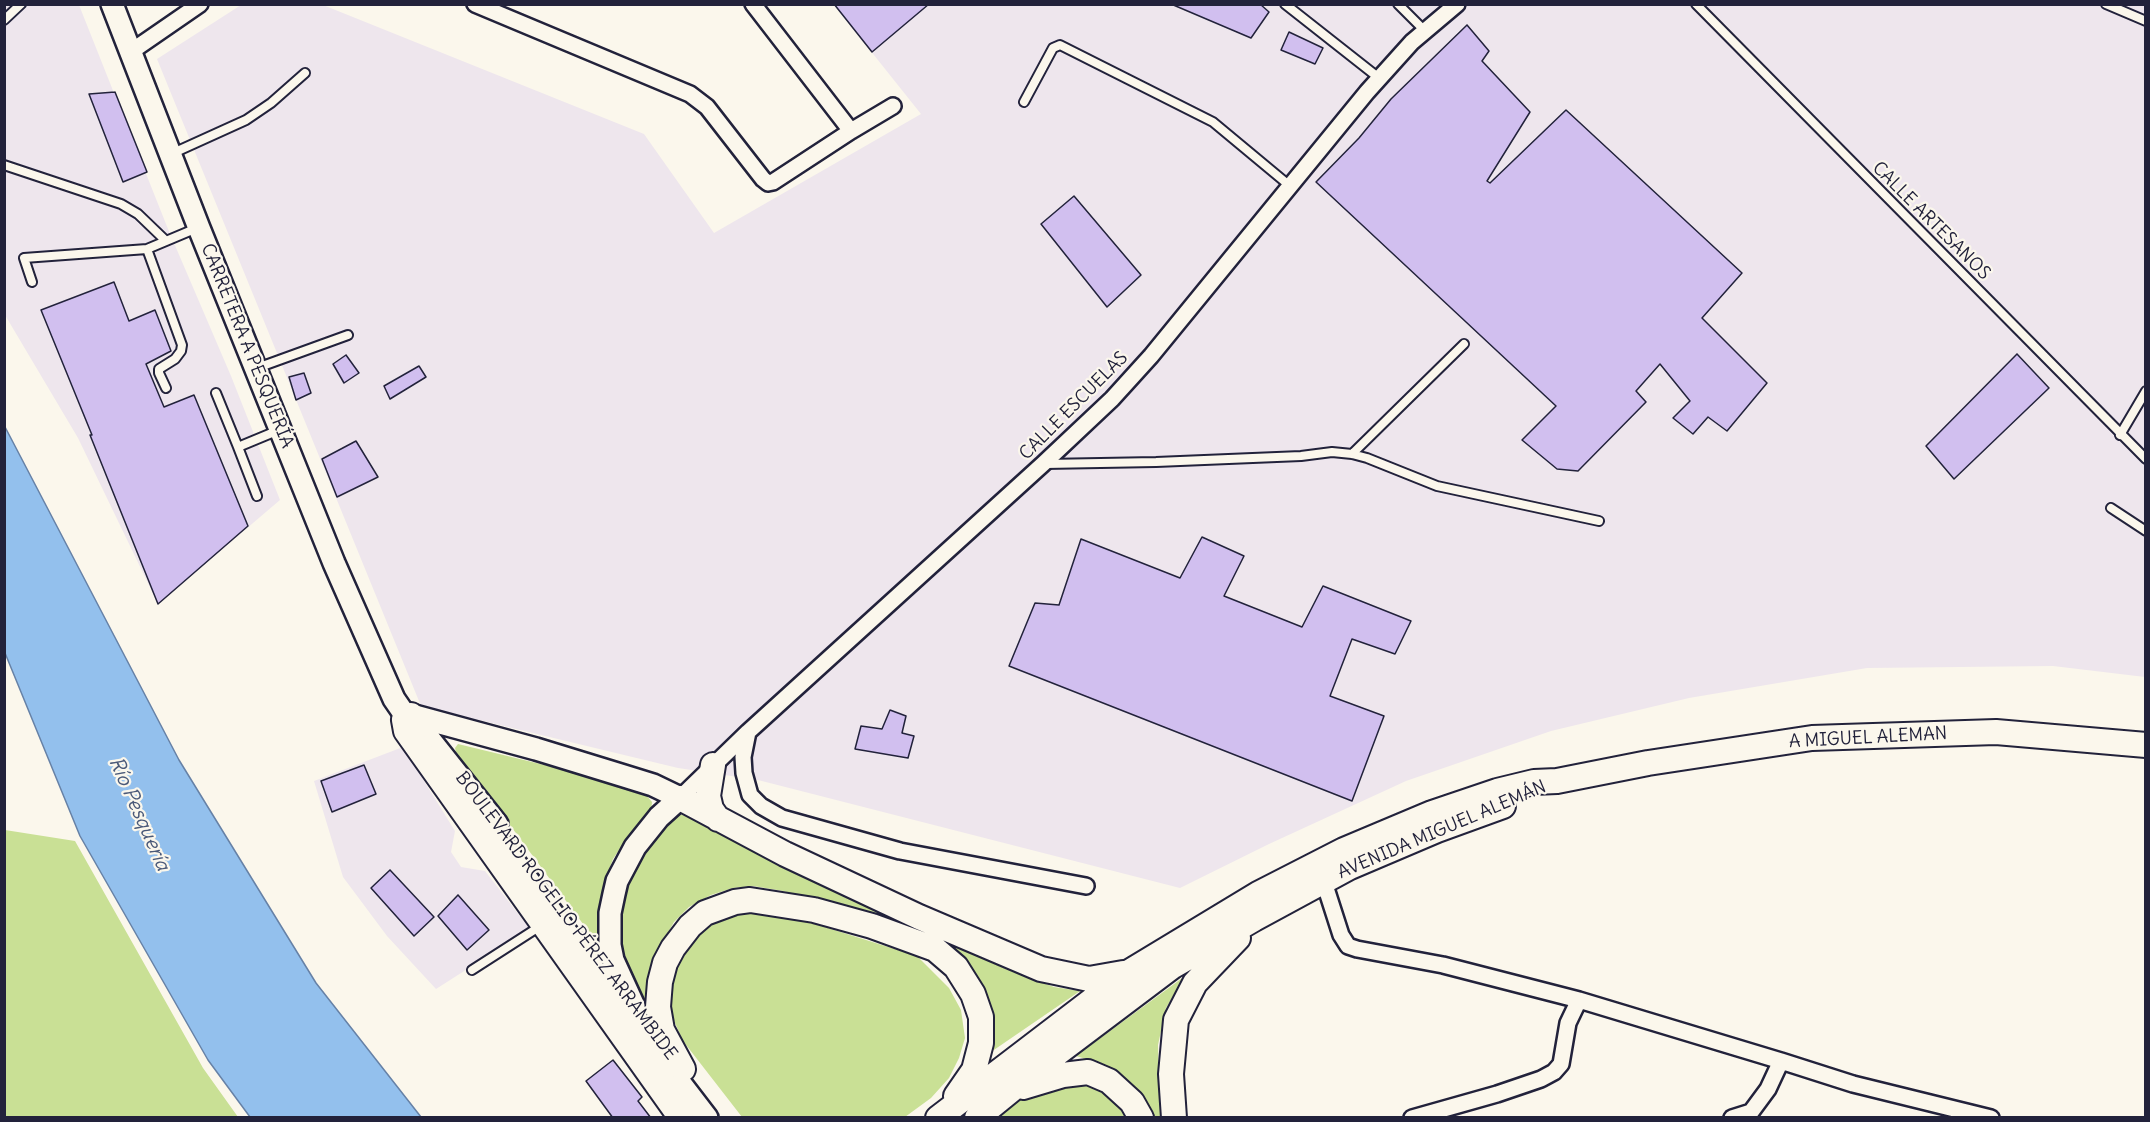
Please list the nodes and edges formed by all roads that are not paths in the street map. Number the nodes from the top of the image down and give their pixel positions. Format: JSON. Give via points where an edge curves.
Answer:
{"nodes":[{"id":1,"x":21,"y":4,"type":"edge"},
{"id":2,"x":112,"y":4,"type":"edge"},
{"id":3,"x":200,"y":4,"type":"edge"},
{"id":4,"x":475,"y":4,"type":"edge"},
{"id":5,"x":753,"y":4,"type":"edge"},
{"id":6,"x":1285,"y":4,"type":"edge"},
{"id":7,"x":1398,"y":4,"type":"edge"},
{"id":8,"x":1456,"y":4,"type":"edge"},
{"id":9,"x":1696,"y":4,"type":"edge"},
{"id":10,"x":2106,"y":4,"type":"edge"},
{"id":11,"x":4,"y":20,"type":"edge"},
{"id":12,"x":2145,"y":21,"type":"edge"},
{"id":13,"x":1425,"y":31,"type":"junction"},
{"id":14,"x":129,"y":53,"type":"junction"},
{"id":15,"x":305,"y":73,"type":"dead end"},
{"id":16,"x":1379,"y":78,"type":"junction"},
{"id":17,"x":1024,"y":102,"type":"dead end"},
{"id":18,"x":892,"y":106,"type":"dead end"},
{"id":19,"x":851,"y":131,"type":"junction"},
{"id":20,"x":171,"y":154,"type":"junction"},
{"id":21,"x":4,"y":165,"type":"edge"},
{"id":22,"x":1290,"y":186,"type":"junction"},
{"id":23,"x":199,"y":228,"type":"junction"},
{"id":24,"x":165,"y":240,"type":"junction"},
{"id":25,"x":147,"y":249,"type":"junction"},
{"id":26,"x":32,"y":282,"type":"dead end"},
{"id":27,"x":348,"y":335,"type":"dead end"},
{"id":28,"x":1464,"y":344,"type":"dead end"},
{"id":29,"x":257,"y":368,"type":"junction"},
{"id":30,"x":166,"y":388,"type":"dead end"},
{"id":31,"x":2145,"y":391,"type":"edge"},
{"id":32,"x":216,"y":393,"type":"dead end"},
{"id":33,"x":280,"y":430,"type":"junction"},
{"id":34,"x":2121,"y":435,"type":"junction"},
{"id":35,"x":238,"y":447,"type":"junction"},
{"id":36,"x":1352,"y":454,"type":"junction"},
{"id":37,"x":2145,"y":459,"type":"edge"},
{"id":38,"x":1044,"y":464,"type":"junction"},
{"id":39,"x":257,"y":496,"type":"dead end"},
{"id":40,"x":2111,"y":508,"type":"dead end"},
{"id":41,"x":1599,"y":521,"type":"dead end"},
{"id":42,"x":2145,"y":531,"type":"edge"},
{"id":43,"x":408,"y":716,"type":"junction"},
{"id":44,"x":748,"y":732,"type":"junction"},
{"id":45,"x":2145,"y":745,"type":"edge"},
{"id":46,"x":713,"y":765,"type":"junction"},
{"id":47,"x":1557,"y":781,"type":"joint"},
{"id":48,"x":680,"y":798,"type":"junction"},
{"id":49,"x":718,"y":819,"type":"junction"},
{"id":50,"x":1435,"y":822,"type":"junction"},
{"id":51,"x":492,"y":825,"type":"junction"},
{"id":52,"x":1324,"y":882,"type":"junction"},
{"id":53,"x":1086,"y":886,"type":"dead end"},
{"id":54,"x":1254,"y":919,"type":"junction"},
{"id":55,"x":543,"y":924,"type":"junction"},
{"id":56,"x":472,"y":970,"type":"dead end"},
{"id":57,"x":1129,"y":972,"type":"junction"},
{"id":58,"x":1580,"y":1000,"type":"junction"},
{"id":59,"x":634,"y":1005,"type":"junction"},
{"id":60,"x":1781,"y":1061,"type":"junction"},
{"id":61,"x":683,"y":1069,"type":"junction"},
{"id":62,"x":1009,"y":1092,"type":"junction"},
{"id":63,"x":940,"y":1116,"type":"edge"},
{"id":64,"x":681,"y":1118,"type":"edge"},
{"id":65,"x":707,"y":1118,"type":"edge"},
{"id":66,"x":721,"y":1118,"type":"edge"},
{"id":67,"x":977,"y":1118,"type":"edge"},
{"id":68,"x":1141,"y":1118,"type":"edge"},
{"id":69,"x":1174,"y":1118,"type":"edge"},
{"id":70,"x":1412,"y":1118,"type":"edge"},
{"id":71,"x":1732,"y":1118,"type":"edge"},
{"id":72,"x":1991,"y":1118,"type":"edge"}],
"edges":[{"from":1,"to":11,"type":"lane"},
{"from":2,"to":14,"type":"main road","name":"CARRETERA A PESQUERÍA"},
{"from":3,"to":14,"type":"street"},
{"from":4,"to":19,"type":"street","via":[[681,88],[707,107],[768,183]]},
{"from":5,"to":19,"type":"street"},
{"from":6,"to":16,"type":"lane"},
{"from":7,"to":13,"type":"lane"},
{"from":8,"to":13,"type":"street","name":"CALLE ESCUELAS"},
{"from":9,"to":34,"type":"lane","name":"CALLE ARTESANOS"},
{"from":10,"to":12,"type":"lane"},
{"from":13,"to":16,"type":"street","name":"CALLE ESCUELAS"},
{"from":14,"to":20,"type":"main road","name":"CARRETERA A PESQUERÍA"},
{"from":15,"to":20,"type":"lane","via":[[246,120]]},
{"from":16,"to":22,"type":"street","name":"CALLE ESCUELAS"},
{"from":17,"to":22,"type":"lane","via":[[1053,48],[1060,45],[1214,122]]},
{"from":18,"to":19,"type":"street"},
{"from":20,"to":23,"type":"main road","name":"CARRETERA A PESQUERÍA"},
{"from":21,"to":24,"type":"lane","via":[[121,204],[138,214]]},
{"from":22,"to":38,"type":"street","name":"CALLE ESCUELAS","via":[[1151,357]]},
{"from":23,"to":24,"type":"lane"},
{"from":23,"to":29,"type":"main road","name":"CARRETERA A PESQUERÍA"},
{"from":24,"to":25,"type":"lane"},
{"from":25,"to":26,"type":"lane","via":[[24,258]]},
{"from":25,"to":30,"type":"lane","via":[[182,345],[175,359],[159,369]]},
{"from":27,"to":29,"type":"lane"},
{"from":28,"to":36,"type":"lane"},
{"from":29,"to":33,"type":"main road","name":"CARRETERA A PESQUERÍA"},
{"from":31,"to":34,"type":"lane"},
{"from":32,"to":35,"type":"lane"},
{"from":33,"to":35,"type":"lane"},
{"from":33,"to":43,"type":"main road","name":"CARRETERA A PESQUERÍA","via":[[334,563],[389,684]]},
{"from":34,"to":37,"type":"lane","name":"CALLE ARTESANOS"},
{"from":35,"to":39,"type":"lane"},
{"from":36,"to":38,"type":"lane"},
{"from":36,"to":41,"type":"lane","via":[[1437,486]]},
{"from":38,"to":44,"type":"street","name":"CALLE ESCUELAS"},
{"from":40,"to":42,"type":"lane"},
{"from":43,"to":48,"type":"main road","via":[[624,776]]},
{"from":43,"to":51,"type":"main road","name":"BOULEVARD ROGELIO PÉREZ ARRAMBIDE"},
{"from":43,"to":55,"type":"main road","via":[[404,723],[406,731]]},
{"from":44,"to":46,"type":"street","name":"CALLE ESCUELAS"},
{"from":44,"to":53,"type":"street","via":[[744,772],[750,795],[782,818],[900,851]]},
{"from":45,"to":47,"type":"main road","name":"A MIGUEL ALEMAN","via":[[1996,732],[1812,738]]},
{"from":46,"to":48,"type":"street","name":"CALLE ESCUELAS"},
{"from":46,"to":49,"type":"main road","via":[[708,796]]},
{"from":47,"to":50,"type":"main road","name":"AVENIDA MIGUEL ALEMÁN","via":[[1523,799]]},
{"from":48,"to":49,"type":"main road"},
{"from":48,"to":59,"type":"main road","via":[[658,817],[635,847],[615,887],[609,928],[614,960]]},
{"from":49,"to":57,"type":"main road","via":[[909,912],[1041,969],[1089,979]]},
{"from":50,"to":52,"type":"main road","name":"AVENIDA MIGUEL ALEMÁN"},
{"from":50,"to":57,"type":"main road","name":"AVENIDA MIGUEL ALEMÁN","via":[[1353,846],[1298,872]]},
{"from":51,"to":59,"type":"main road","name":"BOULEVARD ROGELIO PÉREZ ARRAMBIDE"},
{"from":51,"to":65,"type":"main road","name":"BOULEVARD ROGELIO PÉREZ ARRAMBIDE"},
{"from":52,"to":54,"type":"main road","name":"AVENIDA MIGUEL ALEMÁN"},
{"from":52,"to":58,"type":"street","via":[[1348,946],[1443,965]]},
{"from":54,"to":62,"type":"main road","name":"AVENIDA MIGUEL ALEMÁN","via":[[1173,966]]},
{"from":54,"to":69,"type":"main road","via":[[1195,983],[1176,1020],[1171,1074]]},
{"from":55,"to":56,"type":"lane"},
{"from":55,"to":64,"type":"main road"},
{"from":57,"to":63,"type":"main road","name":"AVENIDA MIGUEL ALEMÁN"},
{"from":58,"to":60,"type":"street"},
{"from":58,"to":70,"type":"street","via":[[1568,1023],[1561,1064],[1554,1072],[1497,1094]]},
{"from":59,"to":61,"type":"main road","name":"BOULEVARD ROGELIO PÉREZ ARRAMBIDE"},
{"from":60,"to":71,"type":"street","via":[[1751,1112]]},
{"from":60,"to":72,"type":"street","via":[[1853,1084]]},
{"from":61,"to":63,"type":"main road","via":[[664,1036],[660,982],[673,948],[690,926],[705,913],[750,900],[814,910],[934,949],[956,967],[973,994],[981,1017],[981,1043],[974,1070]]},
{"from":61,"to":66,"type":"main road","name":"BOULEVARD ROGELIO PÉREZ ARRAMBIDE"},
{"from":62,"to":67,"type":"main road","name":"AVENIDA MIGUEL ALEMÁN"},
{"from":62,"to":68,"type":"main road","via":[[1063,1074],[1088,1072],[1109,1081],[1132,1102]]}]}
